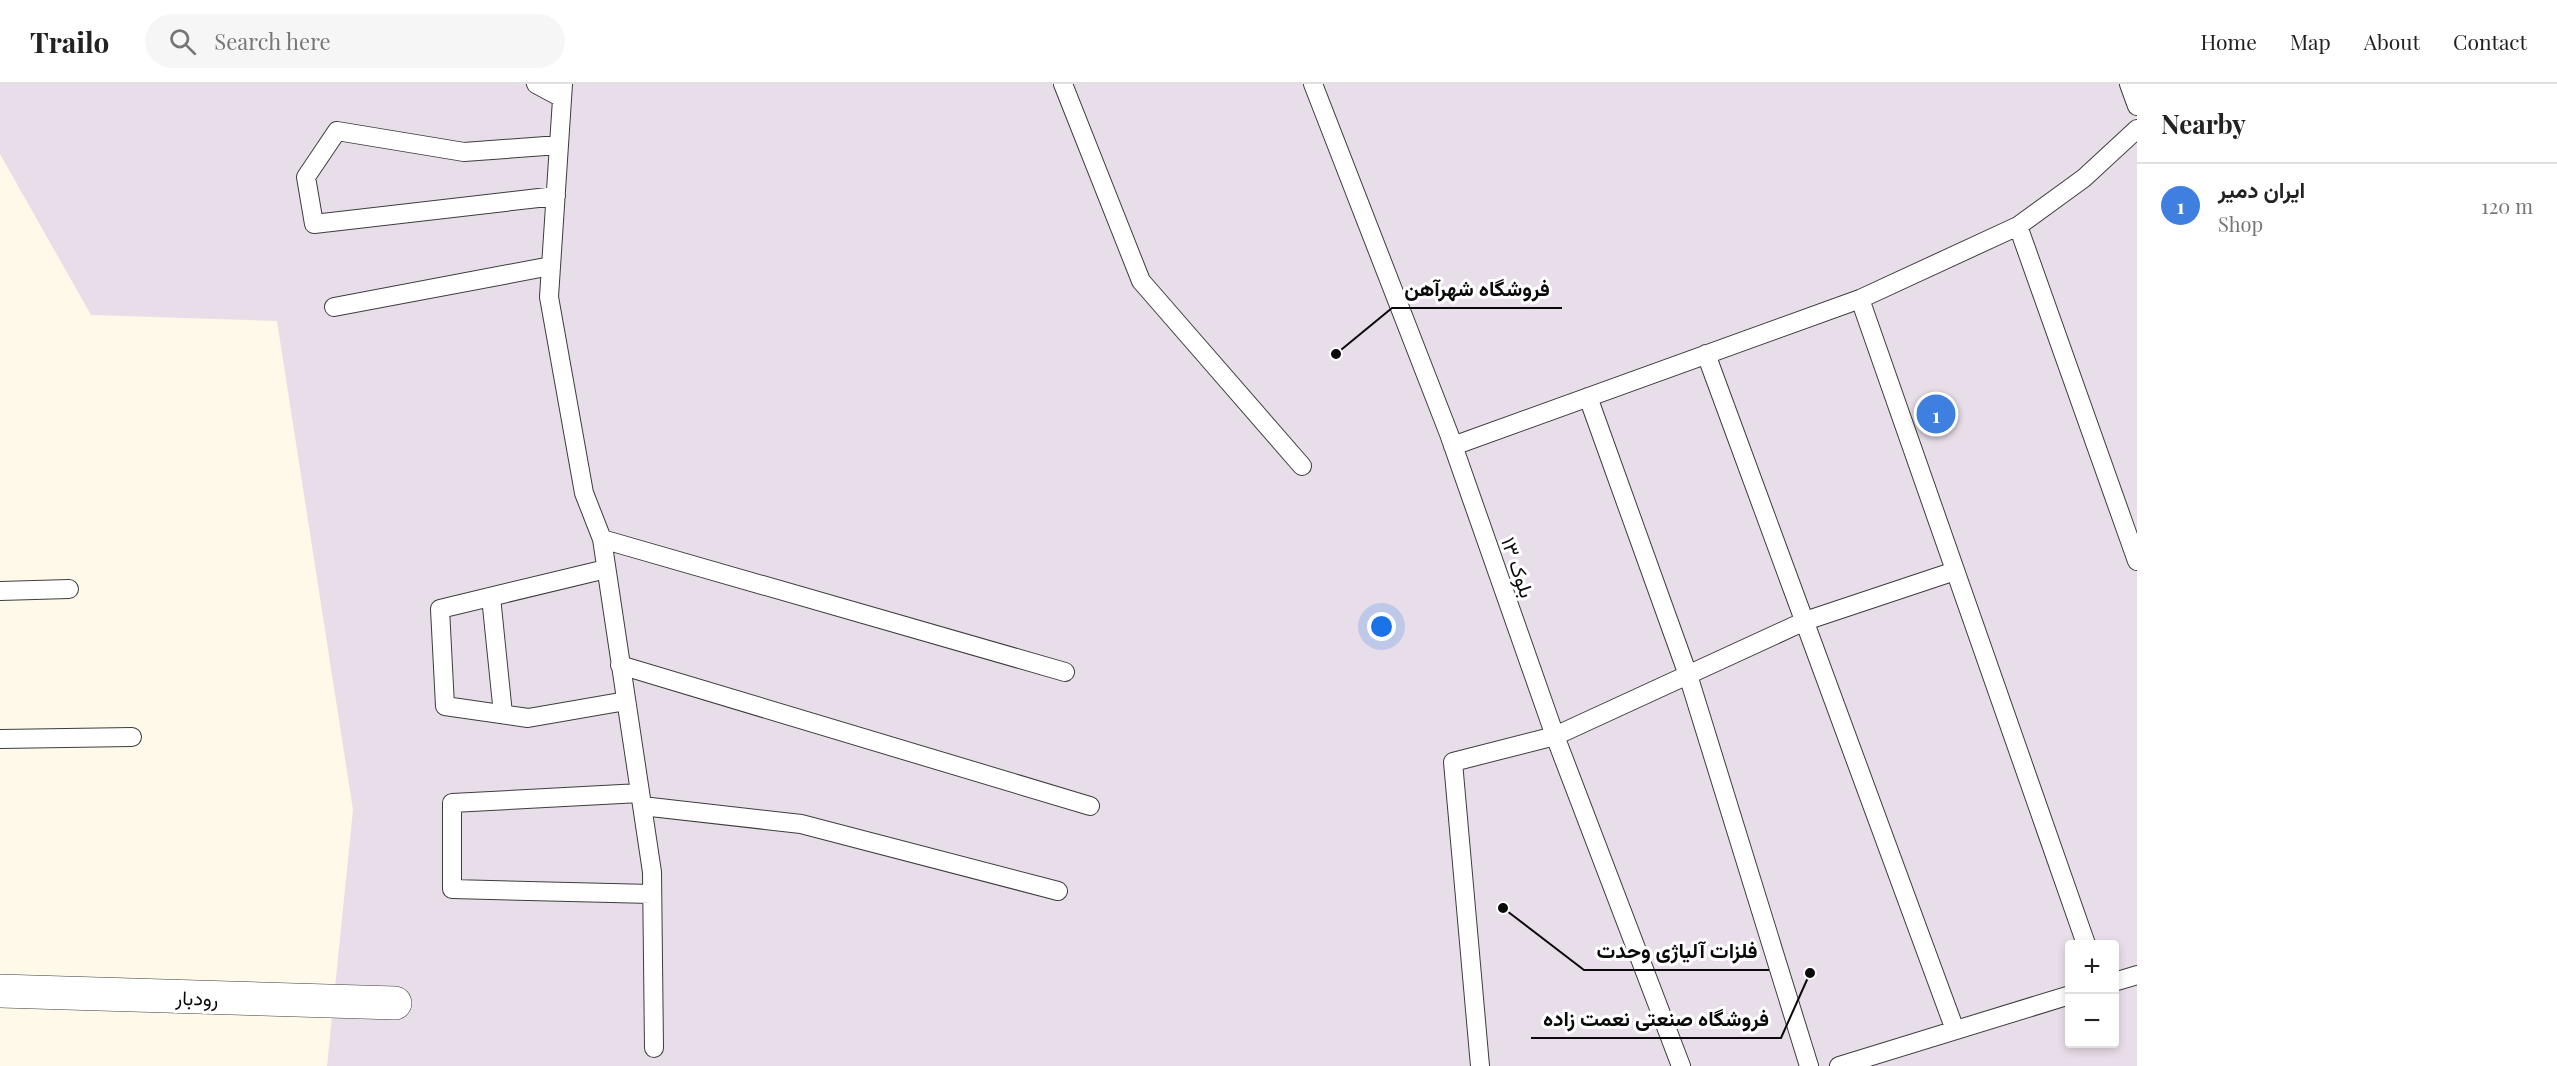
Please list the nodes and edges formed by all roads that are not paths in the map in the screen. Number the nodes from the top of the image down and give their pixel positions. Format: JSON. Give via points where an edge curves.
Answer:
{"nodes":[{"id":1,"x":536,"y":84,"type":"edge"},
{"id":2,"x":1063,"y":84,"type":"edge"},
{"id":3,"x":1313,"y":84,"type":"edge"},
{"id":4,"x":2129,"y":84,"type":"edge"},
{"id":5,"x":562,"y":91,"type":"edge"},
{"id":6,"x":2137,"y":106,"type":"edge"},
{"id":7,"x":2137,"y":129,"type":"edge"},
{"id":8,"x":559,"y":145,"type":"junction"},
{"id":9,"x":556,"y":196,"type":"junction"},
{"id":10,"x":2018,"y":226,"type":"junction"},
{"id":11,"x":551,"y":266,"type":"junction"},
{"id":12,"x":1860,"y":299,"type":"junction"},
{"id":13,"x":334,"y":307,"type":"dead end"},
{"id":14,"x":1706,"y":354,"type":"junction"},
{"id":15,"x":1588,"y":397,"type":"junction"},
{"id":16,"x":1453,"y":446,"type":"junction"},
{"id":17,"x":1302,"y":466,"type":"dead end"},
{"id":18,"x":602,"y":539,"type":"junction"},
{"id":19,"x":2137,"y":561,"type":"edge"},
{"id":20,"x":606,"y":568,"type":"junction"},
{"id":21,"x":1955,"y":571,"type":"junction"},
{"id":22,"x":69,"y":589,"type":"dead end"},
{"id":23,"x":0,"y":591,"type":"edge"},
{"id":24,"x":491,"y":597,"type":"junction"},
{"id":25,"x":1805,"y":621,"type":"junction"},
{"id":26,"x":620,"y":665,"type":"junction"},
{"id":27,"x":1065,"y":672,"type":"dead end"},
{"id":28,"x":1688,"y":675,"type":"junction"},
{"id":29,"x":626,"y":701,"type":"junction"},
{"id":30,"x":503,"y":714,"type":"junction"},
{"id":31,"x":1555,"y":736,"type":"junction"},
{"id":32,"x":132,"y":737,"type":"dead end"},
{"id":33,"x":0,"y":739,"type":"edge"},
{"id":34,"x":641,"y":799,"type":"junction"},
{"id":35,"x":1090,"y":806,"type":"dead end"},
{"id":36,"x":1058,"y":891,"type":"dead end"},
{"id":37,"x":652,"y":894,"type":"junction"},
{"id":38,"x":2084,"y":940,"type":"edge"},
{"id":39,"x":2137,"y":975,"type":"edge"},
{"id":40,"x":2119,"y":981,"type":"edge"},
{"id":41,"x":0,"y":991,"type":"edge"},
{"id":42,"x":2065,"y":997,"type":"edge"},
{"id":43,"x":395,"y":1003,"type":"dead end"},
{"id":44,"x":1955,"y":1030,"type":"junction"},
{"id":45,"x":654,"y":1048,"type":"dead end"},
{"id":46,"x":1480,"y":1066,"type":"edge"},
{"id":47,"x":1681,"y":1066,"type":"edge"},
{"id":48,"x":1809,"y":1066,"type":"edge"},
{"id":49,"x":1839,"y":1066,"type":"edge"}],
"edges":[{"from":1,"to":5,"type":"lane"},
{"from":2,"to":17,"type":"lane","via":[[1141,281]]},
{"from":3,"to":16,"type":"lane","name":"بلوک ۱۳"},
{"from":4,"to":6,"type":"lane"},
{"from":5,"to":8,"type":"lane"},
{"from":7,"to":10,"type":"lane","via":[[2085,178]]},
{"from":8,"to":9,"type":"lane"},
{"from":8,"to":9,"type":"lane","via":[[464,152],[337,131],[306,177],[314,224]]},
{"from":9,"to":11,"type":"lane"},
{"from":10,"to":12,"type":"lane"},
{"from":10,"to":19,"type":"lane"},
{"from":11,"to":13,"type":"lane"},
{"from":11,"to":18,"type":"lane","via":[[549,297],[584,494]]},
{"from":12,"to":14,"type":"lane"},
{"from":12,"to":21,"type":"lane"},
{"from":14,"to":15,"type":"lane"},
{"from":14,"to":25,"type":"lane"},
{"from":15,"to":16,"type":"lane"},
{"from":15,"to":28,"type":"lane"},
{"from":16,"to":31,"type":"lane","name":"بلوک ۱۳"},
{"from":18,"to":20,"type":"lane"},
{"from":18,"to":27,"type":"lane"},
{"from":20,"to":24,"type":"lane"},
{"from":20,"to":26,"type":"lane"},
{"from":21,"to":25,"type":"lane"},
{"from":21,"to":38,"type":"lane"},
{"from":22,"to":23,"type":"lane"},
{"from":24,"to":30,"type":"lane"},
{"from":24,"to":30,"type":"lane","via":[[440,609],[445,706]]},
{"from":25,"to":28,"type":"lane"},
{"from":25,"to":44,"type":"lane"},
{"from":26,"to":29,"type":"lane"},
{"from":26,"to":35,"type":"lane"},
{"from":28,"to":31,"type":"lane"},
{"from":28,"to":48,"type":"lane"},
{"from":29,"to":30,"type":"lane","via":[[528,718]]},
{"from":29,"to":34,"type":"lane"},
{"from":31,"to":46,"type":"lane","via":[[1453,762]]},
{"from":31,"to":47,"type":"lane","name":"بلوک ۱۳"},
{"from":32,"to":33,"type":"lane"},
{"from":34,"to":36,"type":"lane","via":[[801,824]]},
{"from":34,"to":37,"type":"lane"},
{"from":34,"to":37,"type":"lane","via":[[452,803],[452,889]]},
{"from":37,"to":45,"type":"lane"},
{"from":39,"to":40,"type":"lane"},
{"from":41,"to":43,"type":"street","name":"رودبار"},
{"from":42,"to":44,"type":"lane"},
{"from":44,"to":49,"type":"lane"}]}
